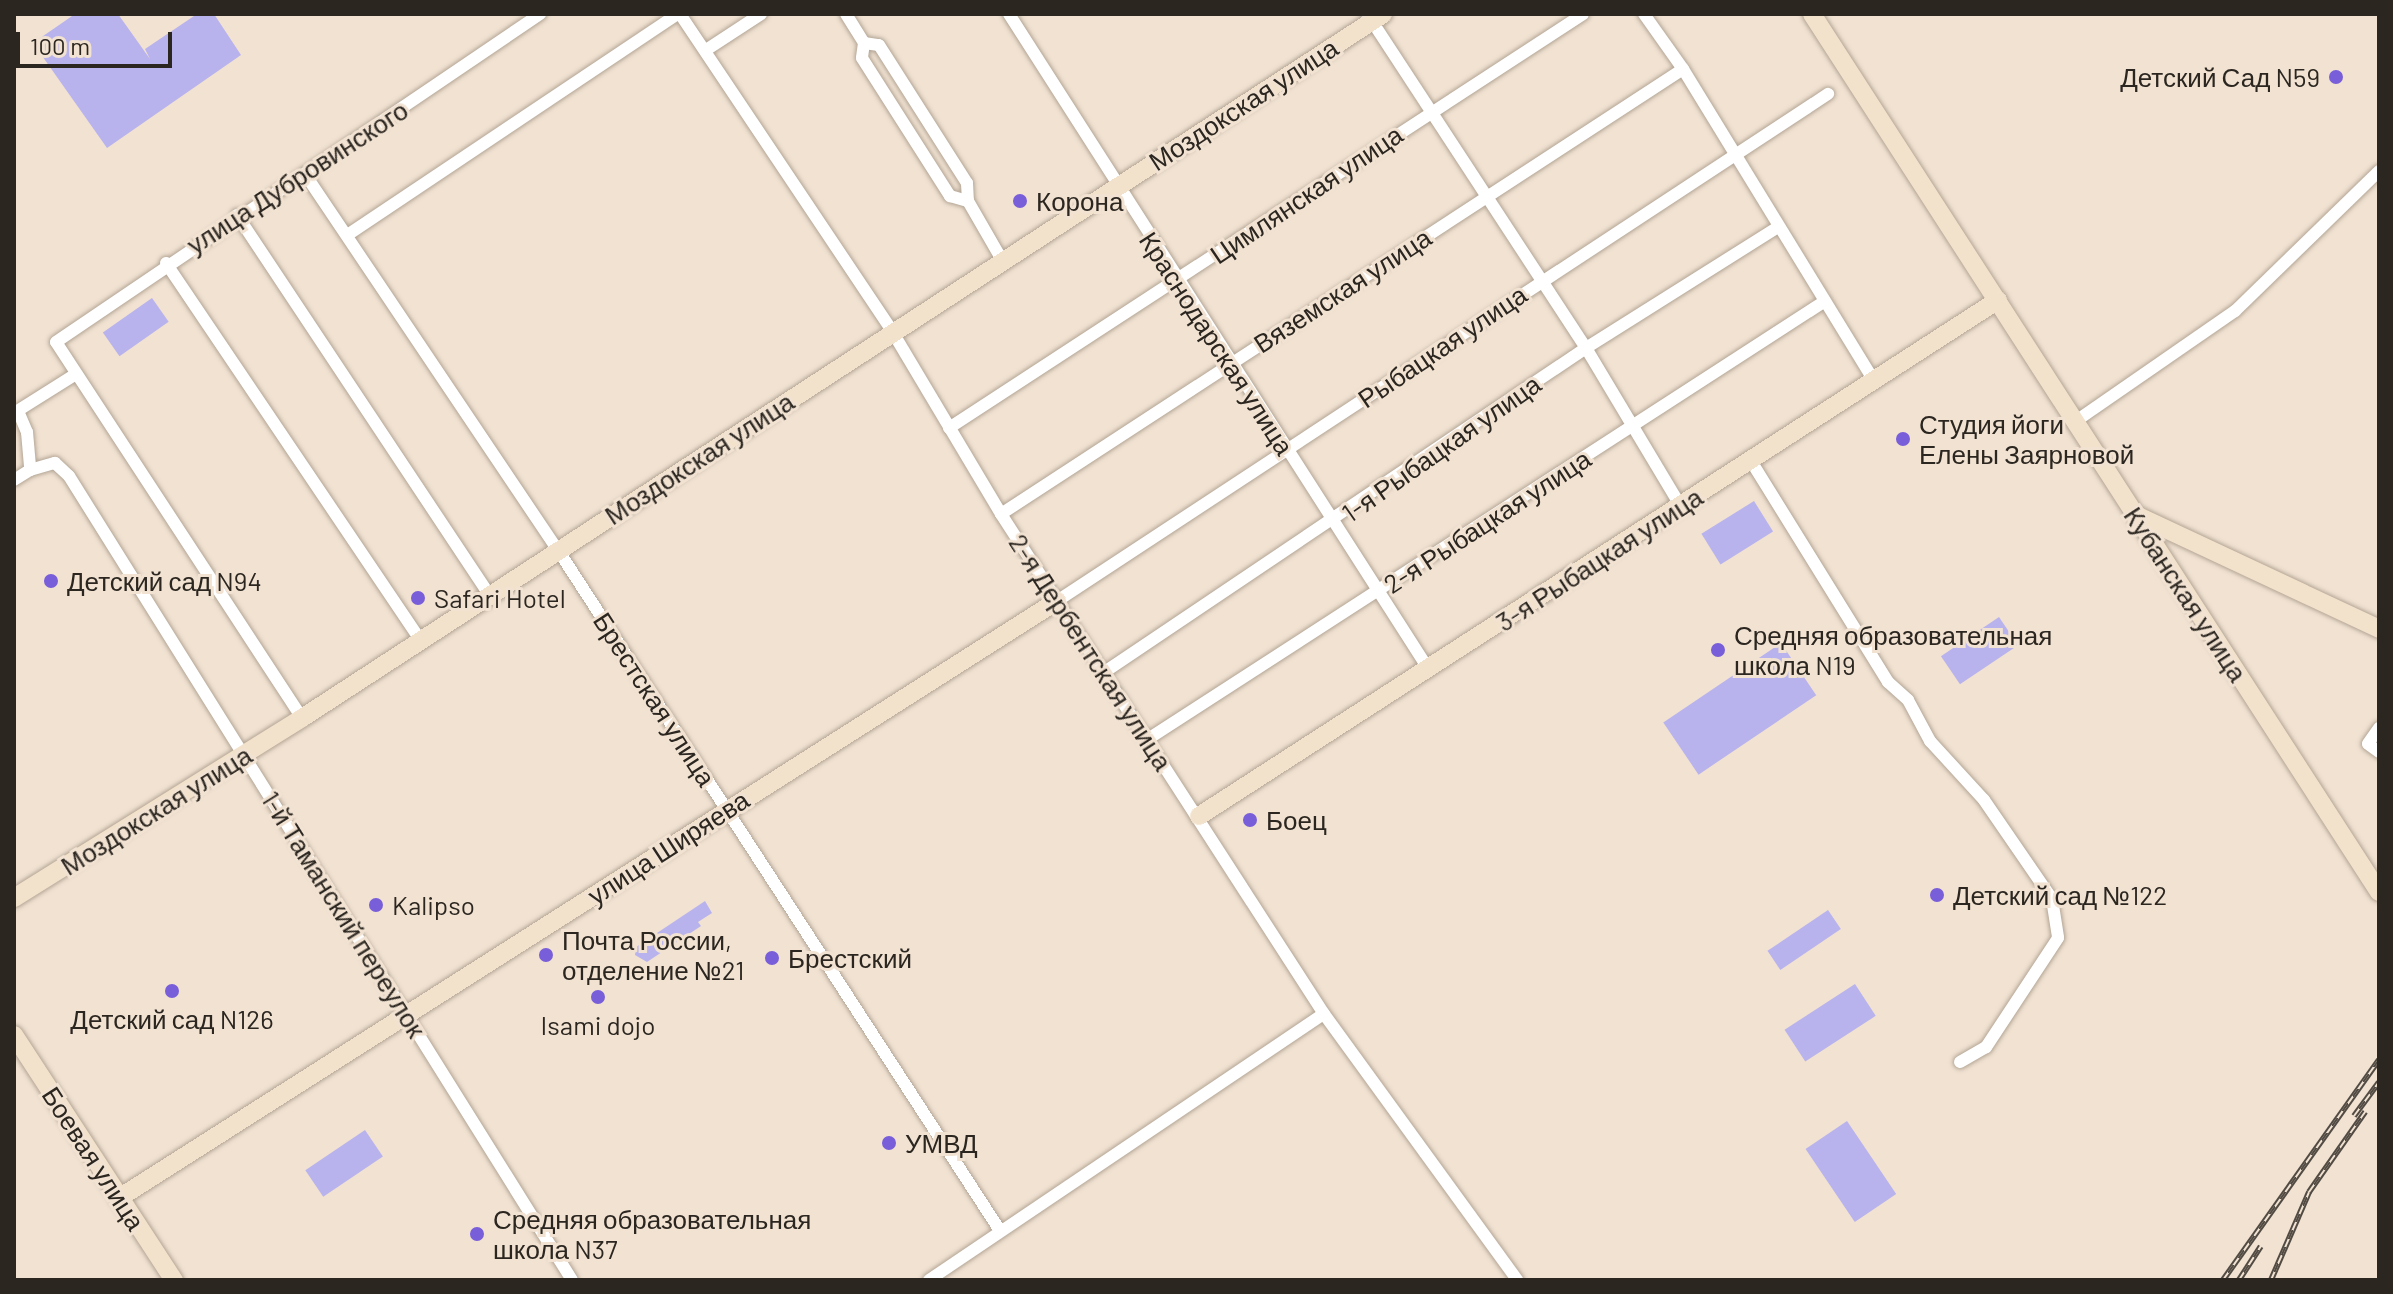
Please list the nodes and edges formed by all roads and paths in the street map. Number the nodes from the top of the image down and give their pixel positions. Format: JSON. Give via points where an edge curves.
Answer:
{"nodes":[{"id":1,"x":540,"y":14,"type":"edge"},
{"id":2,"x":679,"y":14,"type":"edge"},
{"id":3,"x":761,"y":14,"type":"edge"},
{"id":4,"x":846,"y":14,"type":"edge"},
{"id":5,"x":1009,"y":14,"type":"edge"},
{"id":6,"x":1583,"y":14,"type":"edge"},
{"id":7,"x":1644,"y":14,"type":"edge"},
{"id":8,"x":1812,"y":14,"type":"edge"},
{"id":9,"x":1374,"y":16,"type":"edge"},
{"id":10,"x":864,"y":43,"type":"junction"},
{"id":11,"x":706,"y":50,"type":"junction"},
{"id":12,"x":1683,"y":69,"type":"junction"},
{"id":13,"x":1828,"y":94,"type":"dead end"},
{"id":14,"x":1431,"y":110,"type":"junction"},
{"id":15,"x":1734,"y":157,"type":"junction"},
{"id":16,"x":2379,"y":171,"type":"edge"},
{"id":17,"x":305,"y":174,"type":"junction"},
{"id":18,"x":1117,"y":185,"type":"junction"},
{"id":19,"x":1487,"y":196,"type":"junction"},
{"id":20,"x":968,"y":201,"type":"junction"},
{"id":21,"x":237,"y":215,"type":"junction"},
{"id":22,"x":1778,"y":227,"type":"junction"},
{"id":23,"x":349,"y":234,"type":"junction"},
{"id":24,"x":1002,"y":260,"type":"junction"},
{"id":25,"x":166,"y":263,"type":"junction"},
{"id":26,"x":1540,"y":281,"type":"junction"},
{"id":27,"x":1176,"y":282,"type":"junction"},
{"id":28,"x":1998,"y":300,"type":"junction"},
{"id":29,"x":1825,"y":301,"type":"junction"},
{"id":30,"x":892,"y":331,"type":"junction"},
{"id":31,"x":1586,"y":348,"type":"junction"},
{"id":32,"x":1229,"y":364,"type":"junction"},
{"id":33,"x":76,"y":374,"type":"junction"},
{"id":34,"x":1875,"y":382,"type":"junction"},
{"id":35,"x":16,"y":412,"type":"edge"},
{"id":36,"x":2076,"y":421,"type":"junction"},
{"id":37,"x":1634,"y":425,"type":"junction"},
{"id":38,"x":949,"y":428,"type":"junction"},
{"id":39,"x":1286,"y":450,"type":"junction"},
{"id":40,"x":1751,"y":461,"type":"junction"},
{"id":41,"x":30,"y":470,"type":"junction"},
{"id":42,"x":14,"y":480,"type":"edge"},
{"id":43,"x":1680,"y":505,"type":"junction"},
{"id":44,"x":2134,"y":513,"type":"junction"},
{"id":45,"x":1001,"y":514,"type":"junction"},
{"id":46,"x":1333,"y":522,"type":"junction"},
{"id":47,"x":558,"y":550,"type":"junction"},
{"id":48,"x":1377,"y":592,"type":"junction"},
{"id":49,"x":489,"y":595,"type":"junction"},
{"id":50,"x":1057,"y":601,"type":"junction"},
{"id":51,"x":2379,"y":629,"type":"edge"},
{"id":52,"x":420,"y":640,"type":"junction"},
{"id":53,"x":1429,"y":670,"type":"junction"},
{"id":54,"x":1106,"y":671,"type":"junction"},
{"id":55,"x":302,"y":718,"type":"junction"},
{"id":56,"x":2379,"y":728,"type":"edge"},
{"id":57,"x":1148,"y":739,"type":"junction"},
{"id":58,"x":2379,"y":752,"type":"edge"},
{"id":59,"x":245,"y":754,"type":"junction"},
{"id":60,"x":727,"y":808,"type":"junction"},
{"id":61,"x":1199,"y":816,"type":"junction"},
{"id":62,"x":2379,"y":892,"type":"edge"},
{"id":63,"x":14,"y":898,"type":"edge"},
{"id":64,"x":1324,"y":1014,"type":"junction"},
{"id":65,"x":407,"y":1017,"type":"junction"},
{"id":66,"x":14,"y":1035,"type":"edge"},
{"id":67,"x":1960,"y":1062,"type":"dead end"},
{"id":68,"x":119,"y":1198,"type":"junction"},
{"id":69,"x":999,"y":1229,"type":"junction"},
{"id":70,"x":174,"y":1280,"type":"edge"},
{"id":71,"x":572,"y":1280,"type":"edge"},
{"id":72,"x":929,"y":1280,"type":"edge"},
{"id":73,"x":1517,"y":1280,"type":"edge"}],
"edges":[{"from":1,"to":17,"type":"street","name":"улица Дубровинского"},
{"from":2,"to":11,"type":"street","name":"2-я Дербентская улица"},
{"from":2,"to":23,"type":"street"},
{"from":3,"to":11,"type":"street"},
{"from":4,"to":10,"type":"street"},
{"from":5,"to":18,"type":"street","name":"Краснодарская улица"},
{"from":6,"to":14,"type":"street","name":"Цимлянская улица"},
{"from":7,"to":12,"type":"street"},
{"from":8,"to":28,"type":"main road","name":"Кубанская улица"},
{"from":9,"to":14,"type":"street"},
{"from":9,"to":18,"type":"main road","name":"Моздокская улица"},
{"from":10,"to":20,"type":"street","via":[[879,45],[967,183]]},
{"from":10,"to":20,"type":"street","via":[[862,58],[950,196]]},
{"from":11,"to":30,"type":"street","name":"2-я Дербентская улица"},
{"from":12,"to":15,"type":"street"},
{"from":12,"to":19,"type":"street","name":"Вяземская улица"},
{"from":13,"to":15,"type":"street","name":"Рыбацкая улица"},
{"from":14,"to":19,"type":"street"},
{"from":14,"to":27,"type":"street","name":"Цимлянская улица"},
{"from":15,"to":22,"type":"street"},
{"from":15,"to":26,"type":"street","name":"Рыбацкая улица"},
{"from":16,"to":36,"type":"street","via":[[2235,311]]},
{"from":17,"to":21,"type":"street","name":"улица Дубровинского"},
{"from":17,"to":23,"type":"street","name":"Брестская улица"},
{"from":18,"to":24,"type":"main road","name":"Моздокская улица"},
{"from":18,"to":27,"type":"street","name":"Краснодарская улица"},
{"from":19,"to":26,"type":"street"},
{"from":19,"to":32,"type":"street","name":"Вяземская улица"},
{"from":20,"to":24,"type":"street"},
{"from":21,"to":25,"type":"street","name":"улица Дубровинского"},
{"from":21,"to":49,"type":"street"},
{"from":22,"to":29,"type":"street"},
{"from":22,"to":31,"type":"street","name":"1-я Рыбацкая улица"},
{"from":23,"to":47,"type":"street","name":"Брестская улица"},
{"from":24,"to":30,"type":"main road","name":"Моздокская улица"},
{"from":25,"to":33,"type":"street","name":"улица Дубровинского","via":[[56,342]]},
{"from":25,"to":52,"type":"street"},
{"from":26,"to":31,"type":"street"},
{"from":26,"to":39,"type":"street","name":"Рыбацкая улица"},
{"from":27,"to":32,"type":"street","name":"Краснодарская улица"},
{"from":27,"to":38,"type":"street","name":"Цимлянская улица"},
{"from":28,"to":34,"type":"main road","name":"3-я Рыбацкая улица"},
{"from":28,"to":36,"type":"main road","name":"Кубанская улица"},
{"from":29,"to":34,"type":"street"},
{"from":29,"to":37,"type":"street","name":"2-я Рыбацкая улица"},
{"from":30,"to":38,"type":"street","name":"2-я Дербентская улица"},
{"from":30,"to":47,"type":"main road","name":"Моздокская улица"},
{"from":31,"to":37,"type":"street"},
{"from":31,"to":46,"type":"street","name":"1-я Рыбацкая улица"},
{"from":32,"to":39,"type":"street","name":"Краснодарская улица"},
{"from":32,"to":45,"type":"street","name":"Вяземская улица"},
{"from":33,"to":35,"type":"street"},
{"from":33,"to":55,"type":"street"},
{"from":34,"to":40,"type":"main road","name":"3-я Рыбацкая улица"},
{"from":35,"to":41,"type":"street","via":[[27,432]]},
{"from":36,"to":44,"type":"main road","name":"Кубанская улица"},
{"from":37,"to":43,"type":"street"},
{"from":37,"to":48,"type":"street","name":"2-я Рыбацкая улица"},
{"from":38,"to":45,"type":"street","name":"2-я Дербентская улица"},
{"from":39,"to":46,"type":"street","name":"Краснодарская улица"},
{"from":39,"to":50,"type":"street","name":"Рыбацкая улица"},
{"from":40,"to":43,"type":"main road","name":"3-я Рыбацкая улица"},
{"from":40,"to":67,"type":"street","via":[[1888,682],[1908,700],[1930,741],[1984,800],[2052,899],[2058,938],[1986,1047]]},
{"from":41,"to":42,"type":"street"},
{"from":41,"to":59,"type":"street","name":"1-й Таманский переулок","via":[[55,463],[69,476]]},
{"from":43,"to":53,"type":"main road","name":"3-я Рыбацкая улица"},
{"from":44,"to":51,"type":"main road"},
{"from":44,"to":62,"type":"main road","name":"Кубанская улица"},
{"from":45,"to":50,"type":"street","name":"2-я Дербентская улица"},
{"from":46,"to":48,"type":"street","name":"Краснодарская улица"},
{"from":46,"to":54,"type":"street","name":"1-я Рыбацкая улица"},
{"from":47,"to":49,"type":"main road","name":"Моздокская улица"},
{"from":47,"to":60,"type":"street","name":"Брестская улица"},
{"from":48,"to":53,"type":"street","name":"Краснодарская улица"},
{"from":48,"to":57,"type":"street","name":"2-я Рыбацкая улица"},
{"from":49,"to":52,"type":"main road","name":"Моздокская улица"},
{"from":50,"to":54,"type":"street","name":"2-я Дербентская улица"},
{"from":50,"to":60,"type":"main road","name":"улица Ширяева"},
{"from":52,"to":55,"type":"main road","name":"Моздокская улица"},
{"from":53,"to":61,"type":"main road","name":"3-я Рыбацкая улица"},
{"from":54,"to":57,"type":"street","name":"2-я Дербентская улица"},
{"from":55,"to":59,"type":"main road","name":"Моздокская улица"},
{"from":56,"to":58,"type":"street","via":[[2368,744]]},
{"from":57,"to":61,"type":"street","name":"2-я Дербентская улица"},
{"from":59,"to":63,"type":"main road","name":"Моздокская улица"},
{"from":59,"to":65,"type":"street","name":"1-й Таманский переулок"},
{"from":60,"to":65,"type":"main road","name":"улица Ширяева"},
{"from":60,"to":69,"type":"street","name":"Брестская улица"},
{"from":61,"to":64,"type":"street","name":"2-я Дербентская улица"},
{"from":64,"to":69,"type":"street"},
{"from":64,"to":73,"type":"street","name":"2-я Дербентская улица"},
{"from":65,"to":68,"type":"main road","name":"улица Ширяева"},
{"from":65,"to":71,"type":"street","name":"1-й Таманский переулок"},
{"from":66,"to":68,"type":"main road","name":"Боевая улица"},
{"from":68,"to":70,"type":"main road","name":"Боевая улица"},
{"from":69,"to":72,"type":"street"}]}
